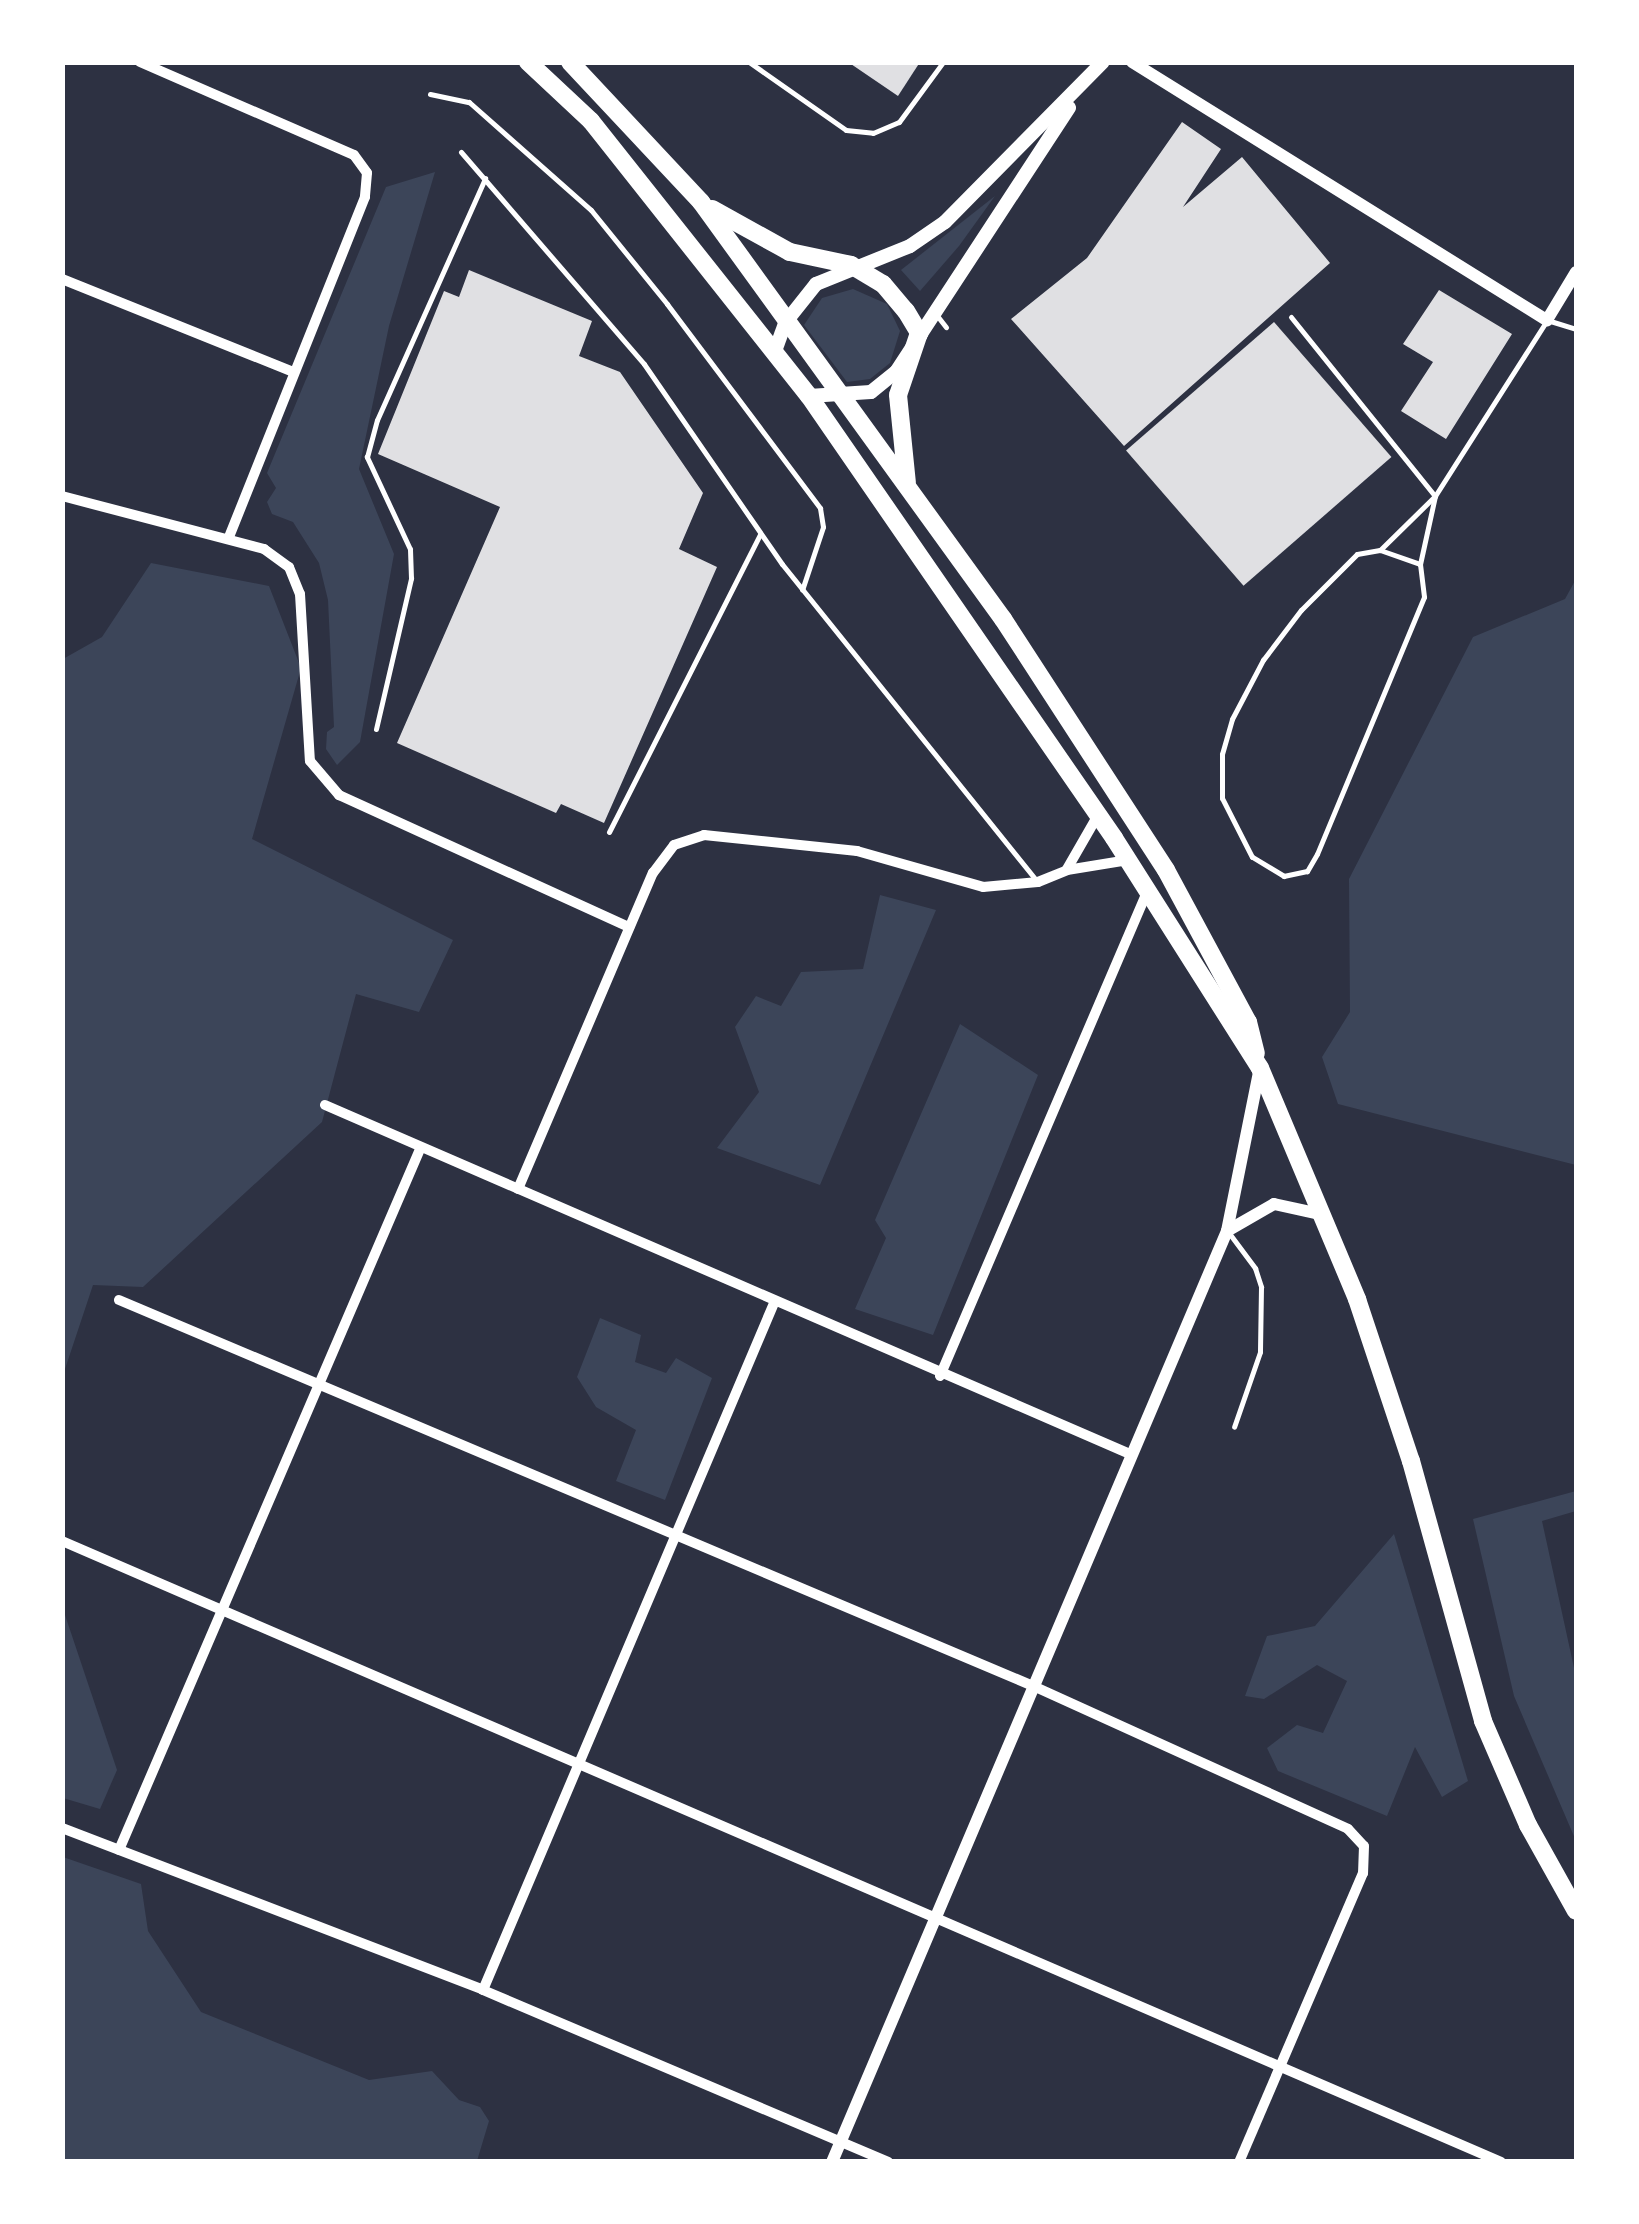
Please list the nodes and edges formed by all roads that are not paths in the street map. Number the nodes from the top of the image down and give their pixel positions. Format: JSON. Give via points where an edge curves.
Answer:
{"nodes":[{"id":1,"x":140,"y":62,"type":"edge"},
{"id":2,"x":528,"y":62,"type":"edge"},
{"id":3,"x":570,"y":62,"type":"edge"},
{"id":4,"x":748,"y":62,"type":"edge"},
{"id":5,"x":943,"y":62,"type":"edge"},
{"id":6,"x":1104,"y":62,"type":"edge"},
{"id":7,"x":1132,"y":62,"type":"edge"},
{"id":8,"x":1088,"y":80,"type":"junction"},
{"id":9,"x":430,"y":94,"type":"dead end"},
{"id":10,"x":461,"y":152,"type":"dead end"},
{"id":11,"x":485,"y":178,"type":"junction"},
{"id":12,"x":701,"y":202,"type":"junction"},
{"id":13,"x":851,"y":266,"type":"junction"},
{"id":14,"x":1576,"y":272,"type":"edge"},
{"id":15,"x":62,"y":280,"type":"edge"},
{"id":16,"x":934,"y":310,"type":"junction"},
{"id":17,"x":1291,"y":317,"type":"dead end"},
{"id":18,"x":1547,"y":320,"type":"junction"},
{"id":19,"x":785,"y":322,"type":"junction"},
{"id":20,"x":946,"y":327,"type":"dead end"},
{"id":21,"x":1576,"y":330,"type":"edge"},
{"id":22,"x":919,"y":334,"type":"junction"},
{"id":23,"x":775,"y":351,"type":"junction"},
{"id":24,"x":290,"y":371,"type":"junction"},
{"id":25,"x":837,"y":392,"type":"junction"},
{"id":26,"x":809,"y":396,"type":"junction"},
{"id":27,"x":907,"y":484,"type":"junction"},
{"id":28,"x":62,"y":496,"type":"edge"},
{"id":29,"x":1435,"y":496,"type":"junction"},
{"id":30,"x":760,"y":534,"type":"junction"},
{"id":31,"x":228,"y":539,"type":"junction"},
{"id":32,"x":1380,"y":550,"type":"junction"},
{"id":33,"x":1420,"y":564,"type":"junction"},
{"id":34,"x":802,"y":590,"type":"junction"},
{"id":35,"x":376,"y":730,"type":"dead end"},
{"id":36,"x":1098,"y":815,"type":"junction"},
{"id":37,"x":609,"y":832,"type":"dead end"},
{"id":38,"x":1128,"y":860,"type":"junction"},
{"id":39,"x":1066,"y":870,"type":"junction"},
{"id":40,"x":1038,"y":882,"type":"junction"},
{"id":41,"x":1148,"y":892,"type":"junction"},
{"id":42,"x":629,"y":927,"type":"junction"},
{"id":43,"x":1260,"y":1068,"type":"junction"},
{"id":44,"x":325,"y":1105,"type":"dead end"},
{"id":45,"x":420,"y":1149,"type":"junction"},
{"id":46,"x":518,"y":1188,"type":"junction"},
{"id":47,"x":1326,"y":1215,"type":"junction"},
{"id":48,"x":1227,"y":1231,"type":"junction"},
{"id":49,"x":119,"y":1300,"type":"dead end"},
{"id":50,"x":774,"y":1303,"type":"junction"},
{"id":51,"x":940,"y":1376,"type":"junction"},
{"id":52,"x":319,"y":1381,"type":"junction"},
{"id":53,"x":1234,"y":1427,"type":"dead end"},
{"id":54,"x":1130,"y":1454,"type":"junction"},
{"id":55,"x":672,"y":1532,"type":"junction"},
{"id":56,"x":62,"y":1541,"type":"edge"},
{"id":57,"x":220,"y":1611,"type":"junction"},
{"id":58,"x":1032,"y":1686,"type":"junction"},
{"id":59,"x":577,"y":1758,"type":"junction"},
{"id":60,"x":62,"y":1828,"type":"edge"},
{"id":61,"x":119,"y":1850,"type":"junction"},
{"id":62,"x":1576,"y":1911,"type":"edge"},
{"id":63,"x":936,"y":1913,"type":"junction"},
{"id":64,"x":483,"y":1990,"type":"junction"},
{"id":65,"x":1280,"y":2062,"type":"junction"},
{"id":66,"x":840,"y":2142,"type":"junction"},
{"id":67,"x":832,"y":2162,"type":"edge"},
{"id":68,"x":888,"y":2162,"type":"edge"},
{"id":69,"x":1239,"y":2162,"type":"edge"},
{"id":70,"x":1501,"y":2162,"type":"edge"}],
"edges":[{"from":1,"to":24,"type":"street","via":[[354,156],[367,173],[365,196]]},
{"from":2,"to":23,"type":"highway","via":[[591,121]]},
{"from":3,"to":12,"type":"highway"},
{"from":4,"to":5,"type":"lane","via":[[846,130],[873,132],[900,122]]},
{"from":6,"to":8,"type":"main road"},
{"from":7,"to":18,"type":"street"},
{"from":8,"to":13,"type":"main road","via":[[945,222],[910,246]]},
{"from":8,"to":16,"type":"main road"},
{"from":9,"to":34,"type":"lane","via":[[469,102],[578,198],[820,508],[823,526]]},
{"from":10,"to":11,"type":"lane"},
{"from":11,"to":30,"type":"lane","via":[[644,364]]},
{"from":11,"to":35,"type":"lane","via":[[377,420],[368,457],[410,549],[411,578]]},
{"from":12,"to":13,"type":"highway","via":[[790,252]]},
{"from":12,"to":19,"type":"highway"},
{"from":13,"to":19,"type":"main road","via":[[816,284]]},
{"from":13,"to":22,"type":"highway","via":[[883,284]]},
{"from":14,"to":18,"type":"street"},
{"from":15,"to":24,"type":"street"},
{"from":16,"to":20,"type":"lane"},
{"from":16,"to":22,"type":"main road"},
{"from":17,"to":29,"type":"lane"},
{"from":18,"to":21,"type":"lane"},
{"from":18,"to":29,"type":"lane"},
{"from":19,"to":23,"type":"main road"},
{"from":19,"to":25,"type":"highway"},
{"from":22,"to":25,"type":"main road","via":[[896,372],[871,392]]},
{"from":22,"to":27,"type":"highway","via":[[898,395]]},
{"from":23,"to":26,"type":"highway"},
{"from":24,"to":31,"type":"street"},
{"from":25,"to":26,"type":"main road"},
{"from":25,"to":27,"type":"highway"},
{"from":26,"to":36,"type":"highway"},
{"from":27,"to":43,"type":"highway","via":[[1166,870],[1248,1022]]},
{"from":28,"to":31,"type":"street"},
{"from":29,"to":32,"type":"lane"},
{"from":29,"to":33,"type":"lane"},
{"from":30,"to":34,"type":"lane"},
{"from":30,"to":37,"type":"lane"},
{"from":31,"to":42,"type":"street","via":[[264,549],[289,567],[300,594],[310,761],[338,795]]},
{"from":32,"to":33,"type":"lane"},
{"from":32,"to":33,"type":"lane","via":[[1357,554],[1328,579],[1263,660],[1232,719],[1222,754],[1222,798],[1252,857],[1284,876],[1307,871],[1317,854],[1424,597]]},
{"from":34,"to":40,"type":"lane"},
{"from":36,"to":38,"type":"highway"},
{"from":36,"to":39,"type":"street"},
{"from":38,"to":39,"type":"street"},
{"from":38,"to":41,"type":"highway"},
{"from":39,"to":40,"type":"street"},
{"from":40,"to":42,"type":"street","via":[[983,887],[857,851],[704,836],[674,844],[652,873]]},
{"from":41,"to":43,"type":"highway"},
{"from":41,"to":51,"type":"street"},
{"from":42,"to":46,"type":"street"},
{"from":43,"to":47,"type":"highway"},
{"from":43,"to":48,"type":"street"},
{"from":44,"to":45,"type":"street"},
{"from":45,"to":46,"type":"street"},
{"from":45,"to":52,"type":"street"},
{"from":46,"to":50,"type":"street"},
{"from":47,"to":48,"type":"street","via":[[1274,1204]]},
{"from":47,"to":62,"type":"highway","via":[[1411,1461],[1484,1721],[1528,1824]]},
{"from":48,"to":53,"type":"lane","via":[[1256,1268],[1261,1287],[1260,1352]]},
{"from":48,"to":54,"type":"street"},
{"from":49,"to":52,"type":"street"},
{"from":50,"to":51,"type":"street"},
{"from":50,"to":55,"type":"street"},
{"from":51,"to":54,"type":"street"},
{"from":52,"to":55,"type":"street"},
{"from":52,"to":57,"type":"street"},
{"from":54,"to":58,"type":"street"},
{"from":55,"to":58,"type":"street"},
{"from":55,"to":59,"type":"street"},
{"from":56,"to":57,"type":"street"},
{"from":57,"to":59,"type":"street"},
{"from":57,"to":61,"type":"street"},
{"from":58,"to":63,"type":"street"},
{"from":58,"to":65,"type":"street","via":[[1348,1829],[1364,1846],[1363,1873]]},
{"from":59,"to":63,"type":"street"},
{"from":59,"to":64,"type":"street"},
{"from":60,"to":61,"type":"street"},
{"from":61,"to":64,"type":"street"},
{"from":63,"to":65,"type":"street"},
{"from":63,"to":66,"type":"street"},
{"from":64,"to":66,"type":"street"},
{"from":65,"to":69,"type":"street"},
{"from":65,"to":70,"type":"street"},
{"from":66,"to":67,"type":"street"},
{"from":66,"to":68,"type":"street"}]}
